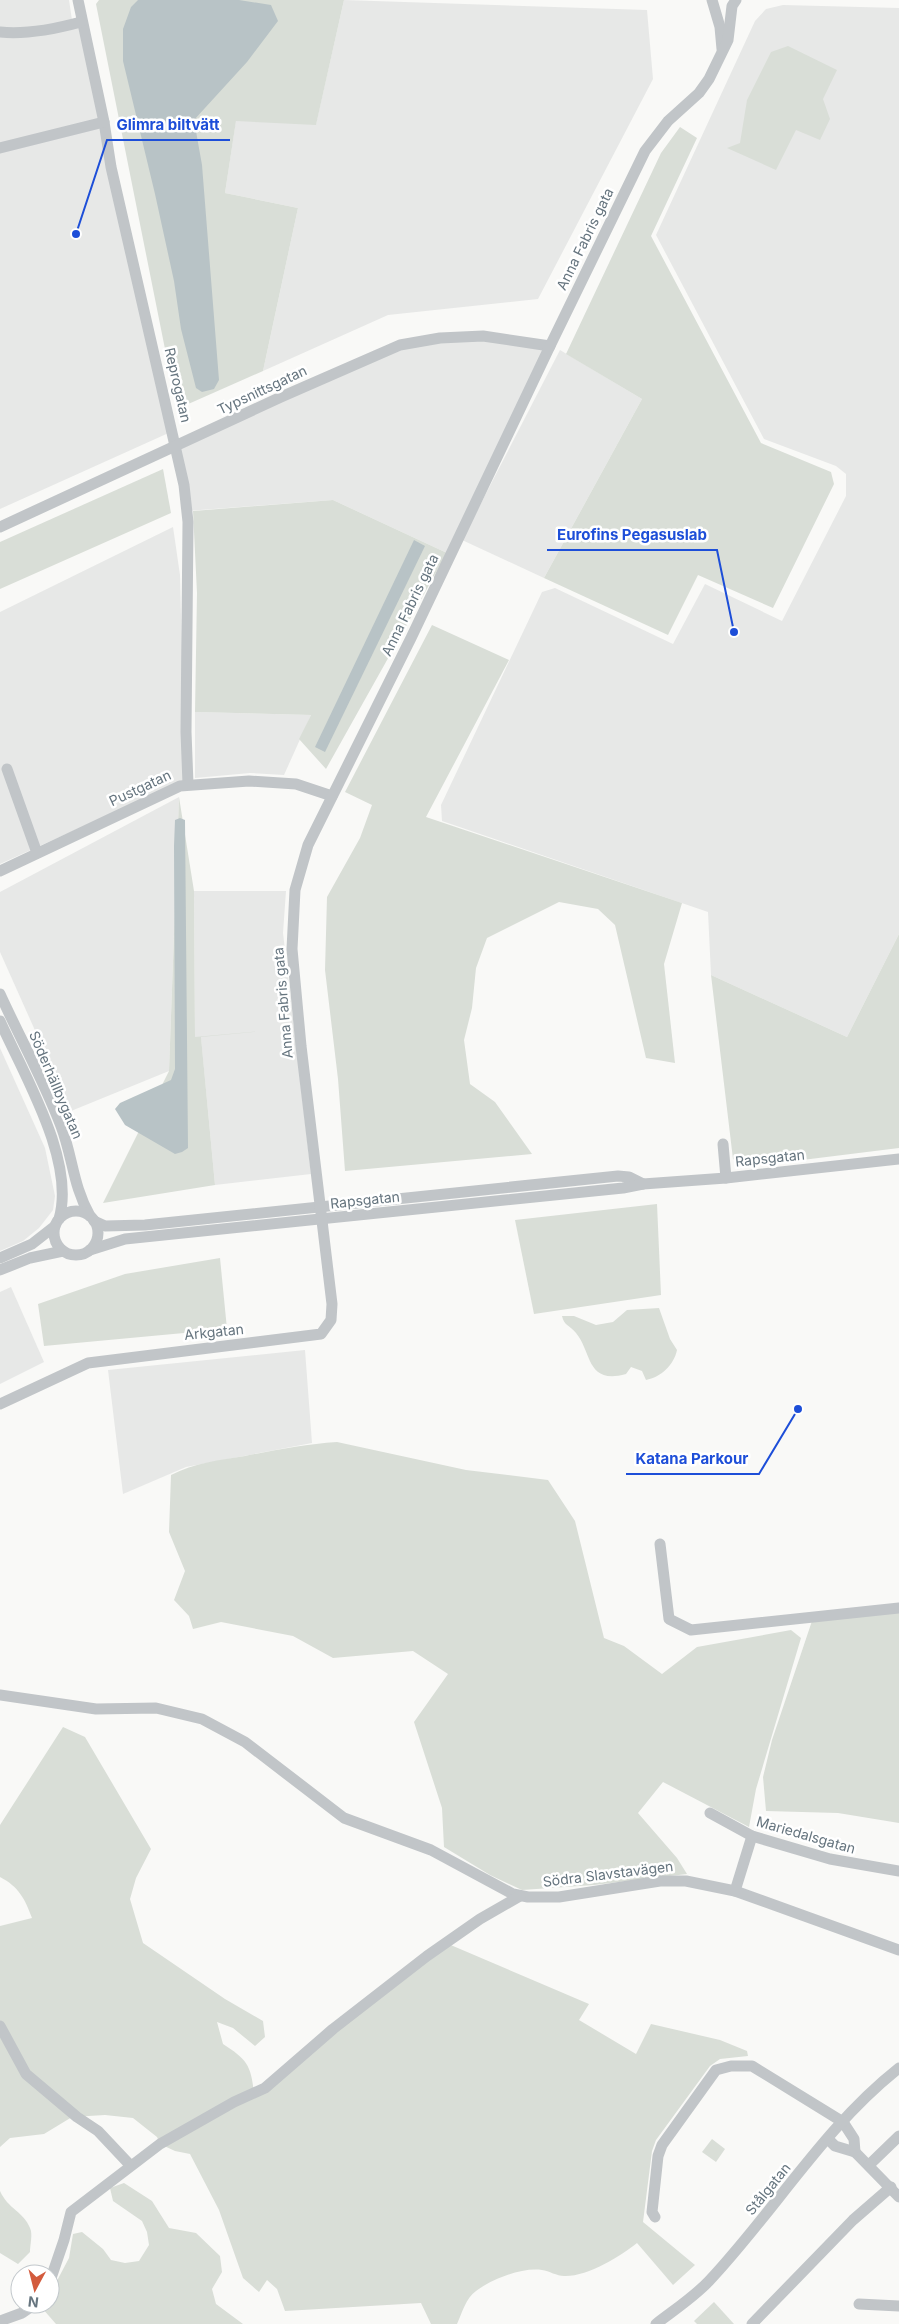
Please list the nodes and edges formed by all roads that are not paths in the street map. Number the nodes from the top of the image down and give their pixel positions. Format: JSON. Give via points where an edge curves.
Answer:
{"nodes":[{"id":1,"x":78,"y":0,"type":"edge"},
{"id":2,"x":712,"y":0,"type":"edge"},
{"id":3,"x":736,"y":0,"type":"edge"},
{"id":4,"x":81,"y":22,"type":"junction"},
{"id":5,"x":0,"y":32,"type":"edge"},
{"id":6,"x":722,"y":50,"type":"junction"},
{"id":7,"x":104,"y":122,"type":"junction"},
{"id":8,"x":0,"y":148,"type":"edge"},
{"id":9,"x":550,"y":346,"type":"junction"},
{"id":10,"x":176,"y":445,"type":"junction"},
{"id":11,"x":0,"y":527,"type":"edge"},
{"id":12,"x":7,"y":770,"type":"dead end"},
{"id":13,"x":188,"y":784,"type":"junction"},
{"id":14,"x":332,"y":796,"type":"junction"},
{"id":15,"x":37,"y":853,"type":"junction"},
{"id":16,"x":0,"y":870,"type":"edge"},
{"id":17,"x":0,"y":994,"type":"edge"},
{"id":18,"x":0,"y":1021,"type":"edge"},
{"id":19,"x":723,"y":1144,"type":"dead end"},
{"id":20,"x":899,"y":1159,"type":"edge"},
{"id":21,"x":726,"y":1178,"type":"junction"},
{"id":22,"x":643,"y":1184,"type":"junction"},
{"id":23,"x":321,"y":1207,"type":"junction"},
{"id":24,"x":92,"y":1219,"type":"junction"},
{"id":25,"x":323,"y":1219,"type":"junction"},
{"id":26,"x":57,"y":1222,"type":"junction"},
{"id":27,"x":90,"y":1250,"type":"junction"},
{"id":28,"x":63,"y":1251,"type":"junction"},
{"id":29,"x":0,"y":1258,"type":"edge"},
{"id":30,"x":0,"y":1270,"type":"edge"},
{"id":31,"x":0,"y":1404,"type":"edge"},
{"id":32,"x":660,"y":1544,"type":"dead end"},
{"id":33,"x":899,"y":1608,"type":"edge"},
{"id":34,"x":0,"y":1695,"type":"edge"},
{"id":35,"x":710,"y":1813,"type":"dead end"},
{"id":36,"x":752,"y":1836,"type":"junction"},
{"id":37,"x":899,"y":1871,"type":"edge"},
{"id":38,"x":736,"y":1891,"type":"junction"},
{"id":39,"x":520,"y":1896,"type":"junction"},
{"id":40,"x":899,"y":1950,"type":"edge"},
{"id":41,"x":0,"y":2026,"type":"edge"},
{"id":42,"x":899,"y":2068,"type":"edge"},
{"id":43,"x":843,"y":2122,"type":"junction"},
{"id":44,"x":899,"y":2136,"type":"edge"},
{"id":45,"x":828,"y":2139,"type":"junction"},
{"id":46,"x":855,"y":2152,"type":"junction"},
{"id":47,"x":130,"y":2165,"type":"junction"},
{"id":48,"x":869,"y":2165,"type":"junction"},
{"id":49,"x":891,"y":2186,"type":"junction"},
{"id":50,"x":899,"y":2197,"type":"edge"},
{"id":51,"x":656,"y":2217,"type":"dead end"},
{"id":52,"x":56,"y":2264,"type":"edge"},
{"id":53,"x":859,"y":2304,"type":"dead end"},
{"id":54,"x":899,"y":2306,"type":"edge"},
{"id":55,"x":22,"y":2314,"type":"edge"},
{"id":56,"x":0,"y":2321,"type":"edge"},
{"id":57,"x":656,"y":2324,"type":"edge"},
{"id":58,"x":752,"y":2324,"type":"edge"}],
"edges":[{"from":1,"to":4,"type":"street","name":"Reprogatan"},
{"from":2,"to":6,"type":"street","via":[[720,27]]},
{"from":3,"to":6,"type":"street","name":"Anna Fabris gata","via":[[732,6],[728,40]]},
{"from":4,"to":5,"type":"street","via":[[16,34]]},
{"from":4,"to":7,"type":"street","name":"Reprogatan"},
{"from":6,"to":9,"type":"street","name":"Anna Fabris gata","via":[[717,65],[699,93],[668,121],[645,151]]},
{"from":7,"to":8,"type":"street"},
{"from":7,"to":10,"type":"street","name":"Reprogatan","via":[[111,167]]},
{"from":9,"to":10,"type":"street","name":"Typsnittsgatan","via":[[483,336],[440,338],[400,345]]},
{"from":9,"to":14,"type":"street","name":"Anna Fabris gata"},
{"from":10,"to":11,"type":"street","name":"Typsnittsgatan"},
{"from":10,"to":13,"type":"street","name":"Reprogatan","via":[[188,522]]},
{"from":12,"to":15,"type":"street"},
{"from":13,"to":14,"type":"street","name":"Pustgatan","via":[[249,781],[296,784]]},
{"from":13,"to":15,"type":"street","name":"Pustgatan"},
{"from":14,"to":23,"type":"street","name":"Anna Fabris gata","via":[[308,846],[295,890],[292,949]]},
{"from":15,"to":16,"type":"street","name":"Pustgatan"},
{"from":17,"to":24,"type":"street","name":"Söderhällbygatan","via":[[61,1126],[75,1184]]},
{"from":18,"to":26,"type":"street","name":"Söderhällbygatan","via":[[56,1148],[64,1185]]},
{"from":19,"to":21,"type":"street"},
{"from":20,"to":21,"type":"street","name":"Rapsgatan"},
{"from":21,"to":22,"type":"street","name":"Rapsgatan"},
{"from":22,"to":23,"type":"street","name":"Rapsgatan","via":[[618,1176]]},
{"from":22,"to":25,"type":"street","name":"Rapsgatan"},
{"from":23,"to":24,"type":"street","name":"Rapsgatan","via":[[125,1227],[105,1226]]},
{"from":23,"to":25,"type":"street","name":"Anna Fabris gata"},
{"from":24,"to":26,"type":"street","via":[[74,1212]]},
{"from":24,"to":27,"type":"street","via":[[98,1233]]},
{"from":25,"to":27,"type":"street","name":"Rapsgatan","via":[[126,1239]]},
{"from":25,"to":31,"type":"street","name":"Arkgatan","via":[[332,1304],[331,1320],[321,1334],[88,1363]]},
{"from":26,"to":28,"type":"street","via":[[55,1240]]},
{"from":26,"to":29,"type":"street","via":[[32,1244]]},
{"from":27,"to":28,"type":"street","via":[[77,1255]]},
{"from":28,"to":30,"type":"street","via":[[30,1258]]},
{"from":32,"to":33,"type":"street","via":[[669,1620],[691,1630]]},
{"from":34,"to":39,"type":"street","name":"Södra Slavstavägen","via":[[96,1709],[156,1708],[202,1720],[245,1742],[344,1818],[432,1850]]},
{"from":35,"to":36,"type":"street","name":"Mariedalsgatan"},
{"from":36,"to":37,"type":"street","name":"Mariedalsgatan","via":[[830,1859]]},
{"from":36,"to":38,"type":"street"},
{"from":38,"to":39,"type":"street","name":"Södra Slavstavägen","via":[[686,1881],[668,1881],[558,1898]]},
{"from":38,"to":40,"type":"street","name":"Södra Slavstavägen"},
{"from":39,"to":47,"type":"street","via":[[426,1956],[332,2029],[265,2088],[168,2139]]},
{"from":41,"to":47,"type":"street","via":[[26,2074],[98,2131]]},
{"from":42,"to":43,"type":"street","name":"Stålgatan"},
{"from":43,"to":45,"type":"street","name":"Stålgatan"},
{"from":43,"to":46,"type":"street","via":[[854,2139]]},
{"from":43,"to":51,"type":"street","via":[[752,2066],[716,2070],[662,2144],[652,2212]]},
{"from":44,"to":48,"type":"street"},
{"from":45,"to":46,"type":"street","via":[[835,2146]]},
{"from":45,"to":57,"type":"street","name":"Stålgatan","via":[[708,2282]]},
{"from":46,"to":48,"type":"street"},
{"from":47,"to":52,"type":"street","via":[[70,2212]]},
{"from":48,"to":49,"type":"street"},
{"from":49,"to":50,"type":"street"},
{"from":49,"to":58,"type":"street"},
{"from":53,"to":54,"type":"street"},
{"from":55,"to":56,"type":"street"}]}
